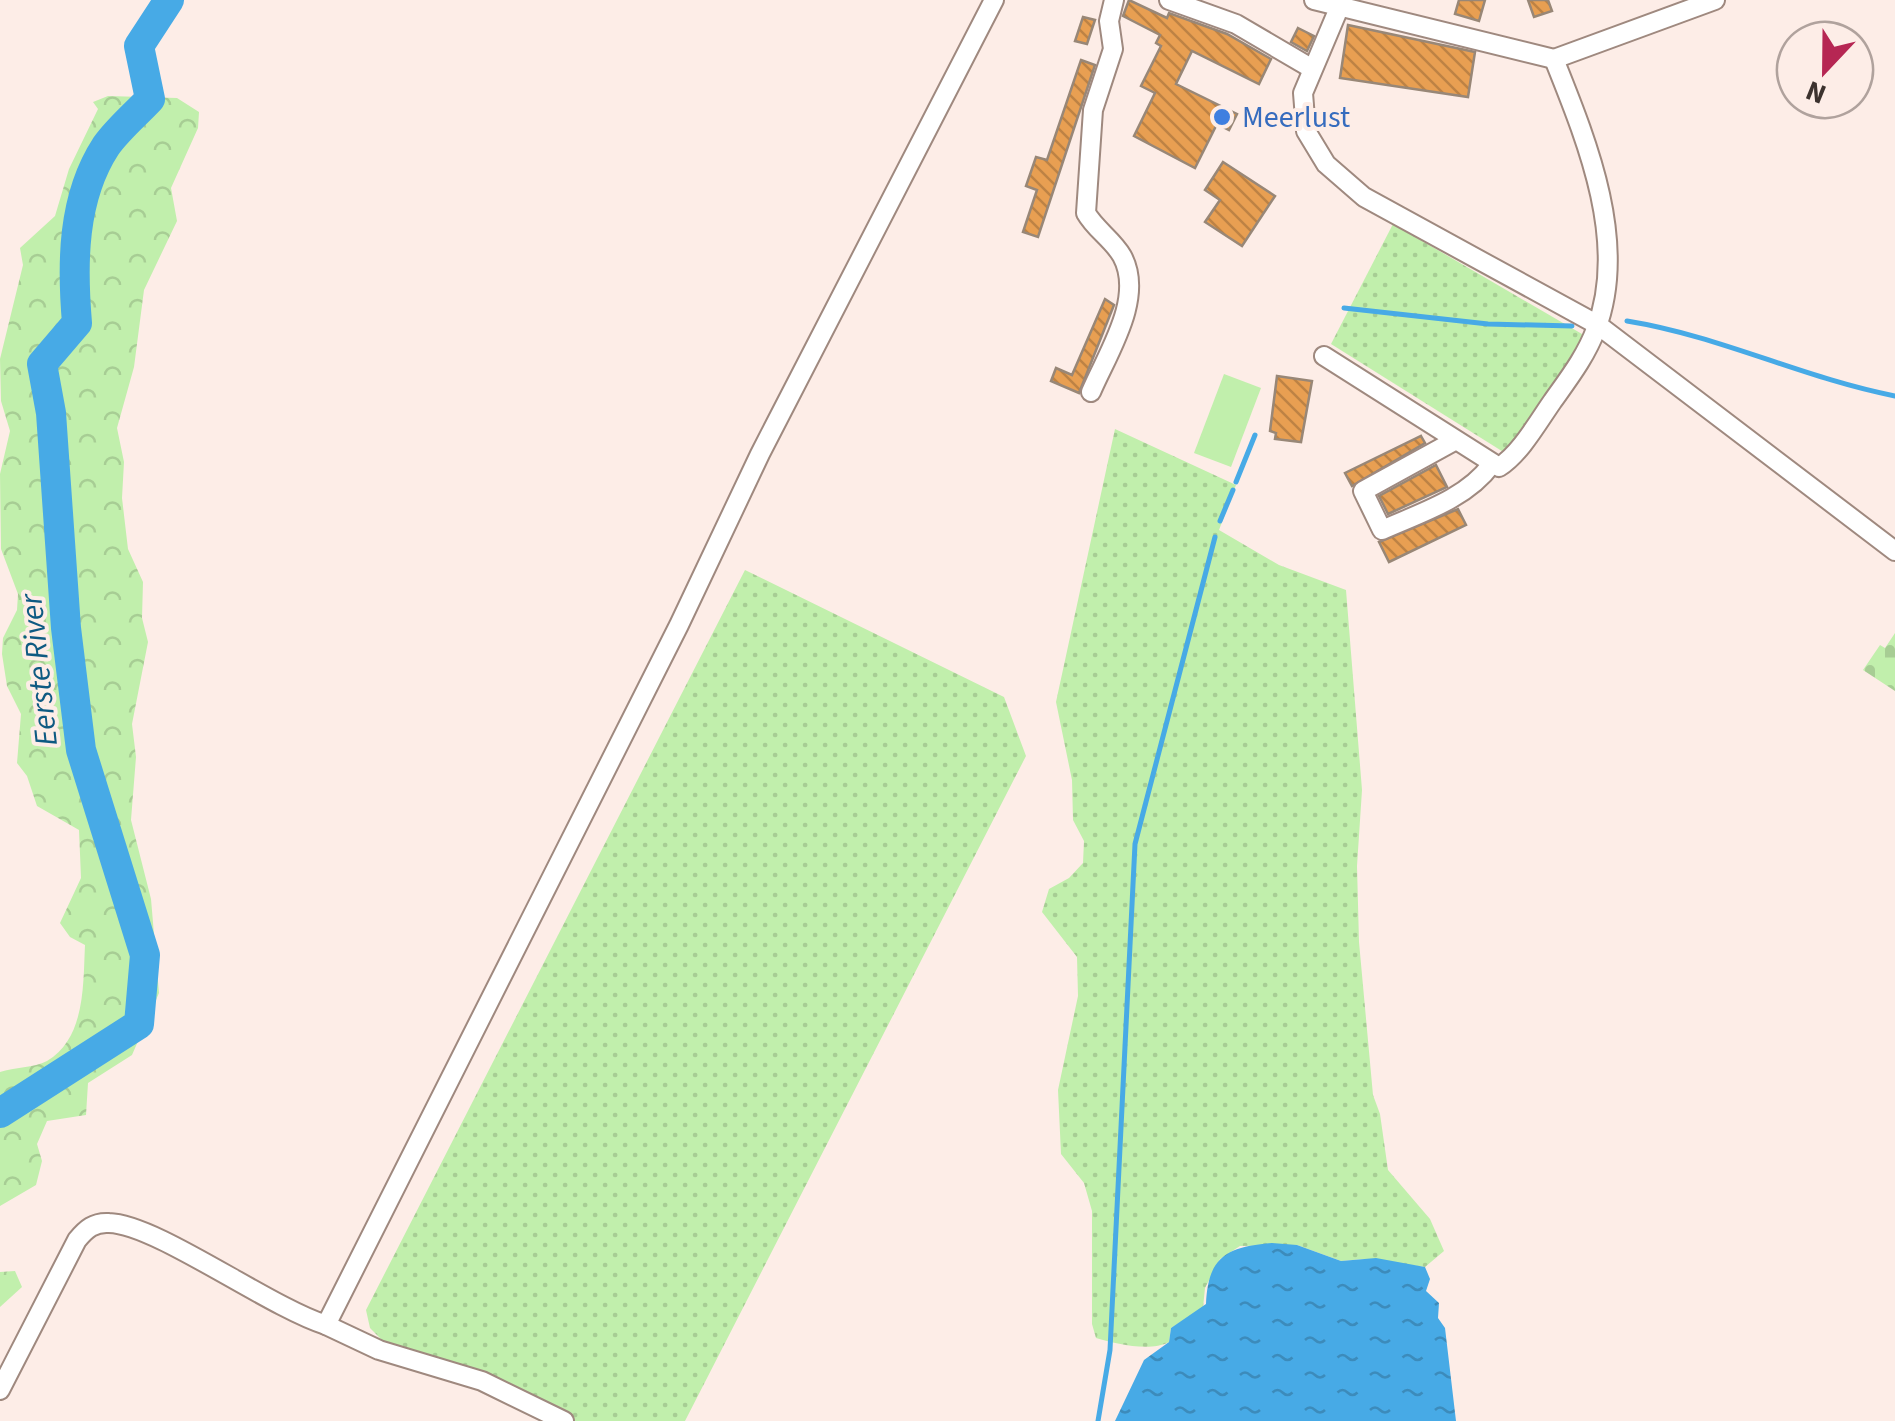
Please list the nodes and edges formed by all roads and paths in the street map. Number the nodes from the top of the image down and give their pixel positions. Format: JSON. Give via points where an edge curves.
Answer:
{"nodes":[{"id":1,"x":994,"y":0,"type":"edge"},
{"id":2,"x":1114,"y":0,"type":"edge"},
{"id":3,"x":1169,"y":0,"type":"edge"},
{"id":4,"x":1314,"y":0,"type":"edge"},
{"id":5,"x":1715,"y":0,"type":"edge"},
{"id":6,"x":1339,"y":8,"type":"junction"},
{"id":7,"x":1554,"y":59,"type":"junction"},
{"id":8,"x":1311,"y":68,"type":"junction"},
{"id":9,"x":1598,"y":326,"type":"junction"},
{"id":10,"x":1324,"y":356,"type":"dead end"},
{"id":11,"x":1091,"y":392,"type":"dead end"},
{"id":12,"x":1454,"y":441,"type":"junction"},
{"id":13,"x":1491,"y":465,"type":"junction"},
{"id":14,"x":1895,"y":551,"type":"edge"},
{"id":15,"x":326,"y":1325,"type":"junction"},
{"id":16,"x":0,"y":1390,"type":"edge"},
{"id":17,"x":564,"y":1421,"type":"edge"}],
"edges":[{"from":1,"to":15,"type":"street"},
{"from":2,"to":11,"type":"street","via":[[1113,49],[1092,110],[1086,213],[1122,257],[1129,283],[1124,314]]},
{"from":3,"to":8,"type":"street","via":[[1236,24]]},
{"from":4,"to":6,"type":"street"},
{"from":5,"to":7,"type":"street"},
{"from":6,"to":7,"type":"street"},
{"from":6,"to":8,"type":"street"},
{"from":7,"to":9,"type":"street","via":[[1592,164],[1604,221]]},
{"from":8,"to":9,"type":"street","via":[[1303,118],[1326,164],[1364,196]]},
{"from":9,"to":13,"type":"street","via":[[1583,359],[1507,462]]},
{"from":9,"to":14,"type":"street"},
{"from":10,"to":12,"type":"street"},
{"from":12,"to":13,"type":"street"},
{"from":12,"to":13,"type":"street","via":[[1363,491],[1382,530],[1479,482]]},
{"from":15,"to":16,"type":"street","via":[[126,1225],[98,1224],[76,1240]]},
{"from":15,"to":17,"type":"street","via":[[379,1350],[482,1381]]}]}
